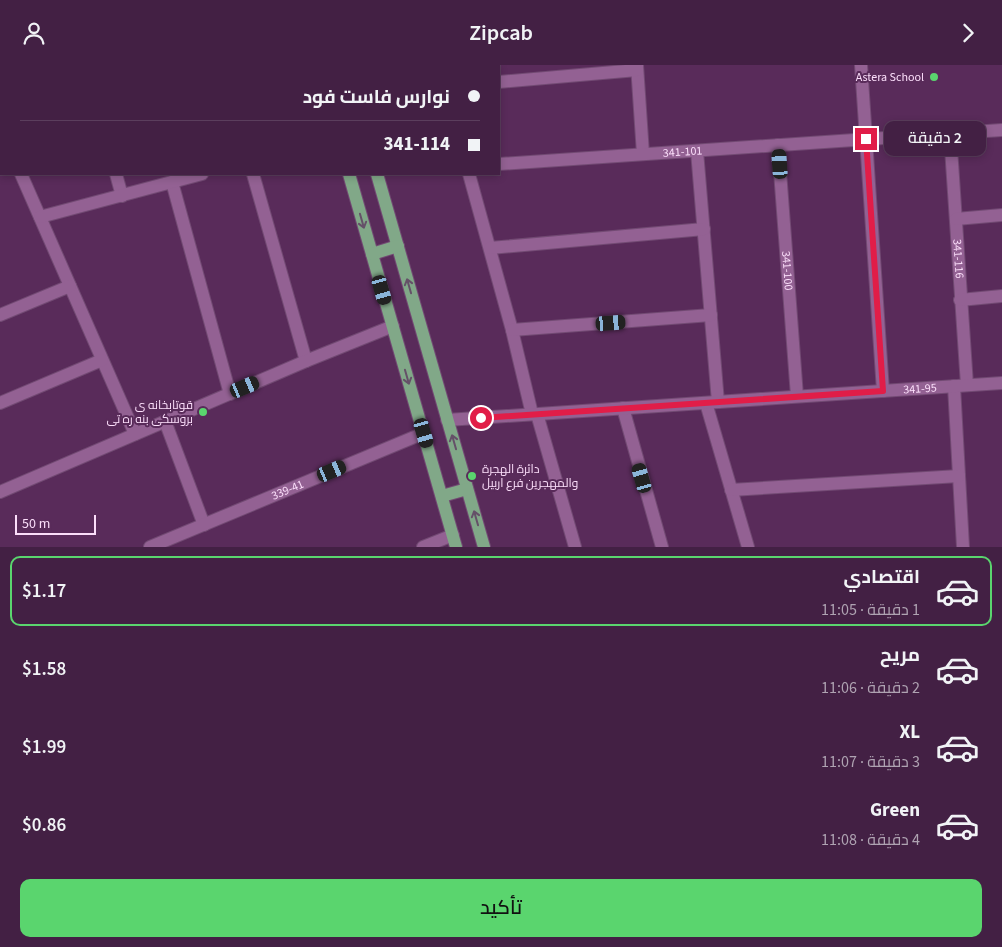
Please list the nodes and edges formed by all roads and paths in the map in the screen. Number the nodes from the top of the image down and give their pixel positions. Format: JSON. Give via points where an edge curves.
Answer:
{"nodes":[{"id":1,"x":861,"y":65,"type":"edge"},
{"id":2,"x":637,"y":67,"type":"edge"},
{"id":3,"x":500,"y":82,"type":"edge"},
{"id":4,"x":1002,"y":129,"type":"edge"},
{"id":5,"x":950,"y":133,"type":"junction"},
{"id":6,"x":866,"y":139,"type":"junction"},
{"id":7,"x":778,"y":145,"type":"junction"},
{"id":8,"x":697,"y":151,"type":"junction"},
{"id":9,"x":644,"y":154,"type":"junction"},
{"id":10,"x":500,"y":164,"type":"edge"},
{"id":11,"x":20,"y":175,"type":"edge"},
{"id":12,"x":116,"y":175,"type":"edge"},
{"id":13,"x":198,"y":175,"type":"edge"},
{"id":14,"x":253,"y":175,"type":"edge"},
{"id":15,"x":349,"y":175,"type":"edge"},
{"id":16,"x":377,"y":175,"type":"edge"},
{"id":17,"x":469,"y":175,"type":"edge"},
{"id":18,"x":172,"y":182,"type":"junction"},
{"id":19,"x":122,"y":196,"type":"junction"},
{"id":20,"x":1002,"y":215,"type":"edge"},
{"id":21,"x":40,"y":217,"type":"junction"},
{"id":22,"x":956,"y":219,"type":"junction"},
{"id":23,"x":704,"y":229,"type":"junction"},
{"id":24,"x":398,"y":246,"type":"junction"},
{"id":25,"x":490,"y":248,"type":"junction"},
{"id":26,"x":372,"y":254,"type":"junction"},
{"id":27,"x":70,"y":286,"type":"junction"},
{"id":28,"x":1002,"y":296,"type":"edge"},
{"id":29,"x":960,"y":300,"type":"junction"},
{"id":30,"x":0,"y":315,"type":"edge"},
{"id":31,"x":711,"y":315,"type":"junction"},
{"id":32,"x":393,"y":326,"type":"junction"},
{"id":33,"x":512,"y":330,"type":"junction"},
{"id":34,"x":102,"y":359,"type":"junction"},
{"id":35,"x":306,"y":361,"type":"junction"},
{"id":36,"x":1002,"y":383,"type":"edge"},
{"id":37,"x":967,"y":385,"type":"junction"},
{"id":38,"x":954,"y":386,"type":"junction"},
{"id":39,"x":883,"y":391,"type":"junction"},
{"id":40,"x":230,"y":393,"type":"junction"},
{"id":41,"x":797,"y":397,"type":"junction"},
{"id":42,"x":712,"y":402,"type":"junction"},
{"id":43,"x":0,"y":403,"type":"edge"},
{"id":44,"x":623,"y":408,"type":"junction"},
{"id":45,"x":535,"y":414,"type":"junction"},
{"id":46,"x":448,"y":420,"type":"junction"},
{"id":47,"x":165,"y":421,"type":"junction"},
{"id":48,"x":424,"y":433,"type":"junction"},
{"id":49,"x":135,"y":434,"type":"junction"},
{"id":50,"x":959,"y":476,"type":"junction"},
{"id":51,"x":467,"y":489,"type":"junction"},
{"id":52,"x":731,"y":490,"type":"junction"},
{"id":53,"x":0,"y":492,"type":"edge"},
{"id":54,"x":442,"y":496,"type":"junction"},
{"id":55,"x":204,"y":525,"type":"junction"},
{"id":56,"x":455,"y":541,"type":"edge"},
{"id":57,"x":150,"y":547,"type":"edge"},
{"id":58,"x":423,"y":547,"type":"edge"},
{"id":59,"x":484,"y":547,"type":"edge"},
{"id":60,"x":575,"y":547,"type":"edge"},
{"id":61,"x":662,"y":547,"type":"edge"},
{"id":62,"x":748,"y":547,"type":"edge"},
{"id":63,"x":963,"y":547,"type":"edge"}],
"edges":[{"from":1,"to":6,"type":"street"},
{"from":2,"to":3,"type":"street"},
{"from":2,"to":9,"type":"street"},
{"from":4,"to":5,"type":"street","name":"341-101"},
{"from":5,"to":6,"type":"street","name":"341-101"},
{"from":5,"to":22,"type":"street","name":"341-116"},
{"from":6,"to":7,"type":"street","name":"341-101"},
{"from":6,"to":39,"type":"street"},
{"from":7,"to":8,"type":"street","name":"341-101"},
{"from":7,"to":41,"type":"street","name":"341-100"},
{"from":8,"to":9,"type":"street","name":"341-101"},
{"from":8,"to":23,"type":"street"},
{"from":9,"to":10,"type":"street","name":"341-101"},
{"from":11,"to":21,"type":"street"},
{"from":12,"to":19,"type":"street"},
{"from":13,"to":18,"type":"street"},
{"from":14,"to":35,"type":"street"},
{"from":15,"to":26,"type":"main road","one_way":true},
{"from":16,"to":24,"type":"main road"},
{"from":17,"to":25,"type":"street"},
{"from":18,"to":19,"type":"street"},
{"from":18,"to":40,"type":"street"},
{"from":19,"to":21,"type":"street"},
{"from":20,"to":22,"type":"street"},
{"from":21,"to":27,"type":"street"},
{"from":22,"to":29,"type":"street","name":"341-116"},
{"from":23,"to":25,"type":"street"},
{"from":23,"to":31,"type":"street"},
{"from":24,"to":26,"type":"main road"},
{"from":46,"to":24,"type":"main road","one_way":true},
{"from":25,"to":33,"type":"street"},
{"from":26,"to":32,"type":"main road"},
{"from":27,"to":30,"type":"street"},
{"from":27,"to":34,"type":"street"},
{"from":28,"to":29,"type":"street"},
{"from":29,"to":37,"type":"street","name":"341-116"},
{"from":31,"to":33,"type":"street"},
{"from":31,"to":42,"type":"street"},
{"from":32,"to":35,"type":"street"},
{"from":32,"to":48,"type":"main road","one_way":true},
{"from":33,"to":45,"type":"street"},
{"from":34,"to":43,"type":"street"},
{"from":34,"to":49,"type":"street"},
{"from":35,"to":40,"type":"street"},
{"from":36,"to":37,"type":"street","name":"341-95"},
{"from":37,"to":38,"type":"street","name":"341-95"},
{"from":38,"to":39,"type":"street","name":"341-95"},
{"from":38,"to":50,"type":"street"},
{"from":39,"to":41,"type":"street","name":"341-95"},
{"from":40,"to":47,"type":"street"},
{"from":41,"to":42,"type":"street","name":"341-95"},
{"from":42,"to":44,"type":"street","name":"341-95"},
{"from":42,"to":52,"type":"street"},
{"from":44,"to":45,"type":"street","name":"341-95"},
{"from":44,"to":61,"type":"street"},
{"from":45,"to":46,"type":"street","name":"341-95"},
{"from":45,"to":60,"type":"street"},
{"from":51,"to":46,"type":"main road","one_way":true},
{"from":47,"to":49,"type":"street"},
{"from":47,"to":55,"type":"street"},
{"from":48,"to":54,"type":"main road"},
{"from":48,"to":55,"type":"street","name":"339-41"},
{"from":49,"to":53,"type":"street"},
{"from":50,"to":52,"type":"street"},
{"from":50,"to":63,"type":"street"},
{"from":51,"to":54,"type":"main road"},
{"from":59,"to":51,"type":"main road","one_way":true},
{"from":52,"to":62,"type":"street"},
{"from":54,"to":56,"type":"main road"},
{"from":55,"to":57,"type":"street","name":"339-41"},
{"from":56,"to":58,"type":"street"}]}
